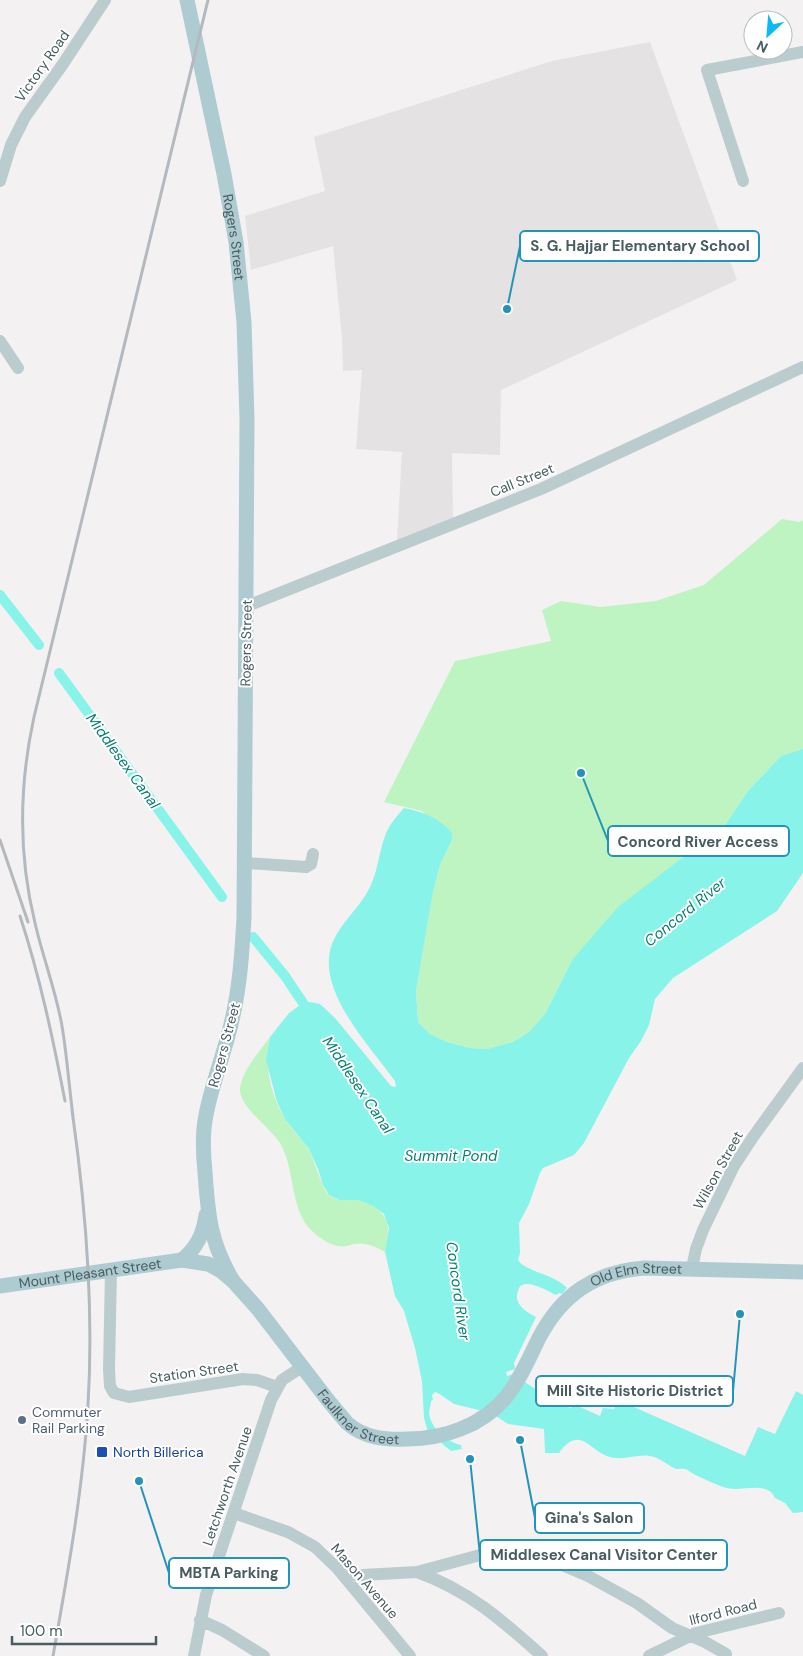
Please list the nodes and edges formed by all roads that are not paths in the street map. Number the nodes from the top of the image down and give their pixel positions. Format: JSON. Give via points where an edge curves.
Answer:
{"nodes":[{"id":1,"x":103,"y":0,"type":"edge"},
{"id":2,"x":186,"y":0,"type":"edge"},
{"id":3,"x":802,"y":56,"type":"edge"},
{"id":4,"x":743,"y":181,"type":"dead end"},
{"id":5,"x":0,"y":182,"type":"edge"},
{"id":6,"x":0,"y":342,"type":"edge"},
{"id":7,"x":803,"y":366,"type":"edge"},
{"id":8,"x":18,"y":368,"type":"dead end"},
{"id":9,"x":247,"y":606,"type":"junction"},
{"id":10,"x":313,"y":854,"type":"dead end"},
{"id":11,"x":245,"y":863,"type":"junction"},
{"id":12,"x":803,"y":1068,"type":"edge"},
{"id":13,"x":207,"y":1211,"type":"junction"},
{"id":14,"x":182,"y":1260,"type":"junction"},
{"id":15,"x":692,"y":1268,"type":"junction"},
{"id":16,"x":111,"y":1270,"type":"junction"},
{"id":17,"x":803,"y":1272,"type":"edge"},
{"id":18,"x":233,"y":1281,"type":"junction"},
{"id":19,"x":0,"y":1286,"type":"edge"},
{"id":20,"x":302,"y":1367,"type":"junction"},
{"id":21,"x":519,"y":1378,"type":"joint"},
{"id":22,"x":277,"y":1387,"type":"junction"},
{"id":23,"x":234,"y":1513,"type":"junction"},
{"id":24,"x":417,"y":1572,"type":"junction"},
{"id":25,"x":344,"y":1576,"type":"junction"},
{"id":26,"x":779,"y":1613,"type":"dead end"},
{"id":27,"x":200,"y":1620,"type":"junction"},
{"id":28,"x":689,"y":1636,"type":"junction"},
{"id":29,"x":726,"y":1654,"type":"dead end"},
{"id":30,"x":194,"y":1656,"type":"edge"},
{"id":31,"x":264,"y":1656,"type":"edge"},
{"id":32,"x":410,"y":1656,"type":"edge"},
{"id":33,"x":542,"y":1656,"type":"edge"},
{"id":34,"x":649,"y":1656,"type":"edge"}],
"edges":[{"from":1,"to":5,"type":"street","name":"Victory Road","via":[[25,117]]},
{"from":2,"to":9,"type":"main road","name":"Rogers Street","via":[[221,157],[240,280],[246,393]]},
{"from":3,"to":4,"type":"street","via":[[707,70]]},
{"from":6,"to":8,"type":"street"},
{"from":7,"to":9,"type":"street","name":"Call Street","via":[[541,489]]},
{"from":9,"to":11,"type":"main road","name":"Rogers Street"},
{"from":10,"to":11,"type":"street","via":[[311,864],[306,867]]},
{"from":11,"to":13,"type":"main road","name":"Rogers Street","via":[[238,990],[204,1132]]},
{"from":12,"to":15,"type":"street","name":"Wilson Street","via":[[738,1159],[703,1230]]},
{"from":13,"to":14,"type":"main road","name":"Mount Pleasant Street","via":[[200,1236]]},
{"from":13,"to":18,"type":"main road","name":"Rogers Street","via":[[217,1249]]},
{"from":14,"to":16,"type":"main road","name":"Mount Pleasant Street"},
{"from":14,"to":18,"type":"main road","name":"Mount Pleasant Street","via":[[208,1264]]},
{"from":15,"to":17,"type":"main road","name":"Old Elm Street"},
{"from":15,"to":21,"type":"main road","name":"Old Elm Street","via":[[630,1270],[588,1283],[553,1316]]},
{"from":16,"to":19,"type":"main road","name":"Mount Pleasant Street"},
{"from":16,"to":22,"type":"street","name":"Station Street","via":[[109,1369],[114,1393],[129,1396],[243,1379]]},
{"from":18,"to":20,"type":"main road","name":"Faulkner Street"},
{"from":20,"to":21,"type":"main road","name":"Faulkner Street","via":[[343,1420],[361,1433],[394,1439],[438,1436],[464,1428],[488,1414],[506,1398]]},
{"from":20,"to":22,"type":"street","name":"Letchworth Avenue"},
{"from":22,"to":23,"type":"street","name":"Letchworth Avenue"},
{"from":23,"to":25,"type":"street","name":"Mason Avenue","via":[[302,1539],[327,1557]]},
{"from":23,"to":27,"type":"street","name":"Letchworth Avenue"},
{"from":24,"to":25,"type":"street"},
{"from":24,"to":28,"type":"street","via":[[487,1552],[522,1551],[548,1558],[588,1576]]},
{"from":24,"to":33,"type":"street","via":[[477,1601]]},
{"from":25,"to":32,"type":"street","name":"Mason Avenue"},
{"from":26,"to":28,"type":"street","name":"Ilford Road"},
{"from":27,"to":30,"type":"street","name":"Letchworth Avenue"},
{"from":27,"to":31,"type":"street"},
{"from":28,"to":29,"type":"street"},
{"from":28,"to":34,"type":"street","name":"Ilford Road"}]}
